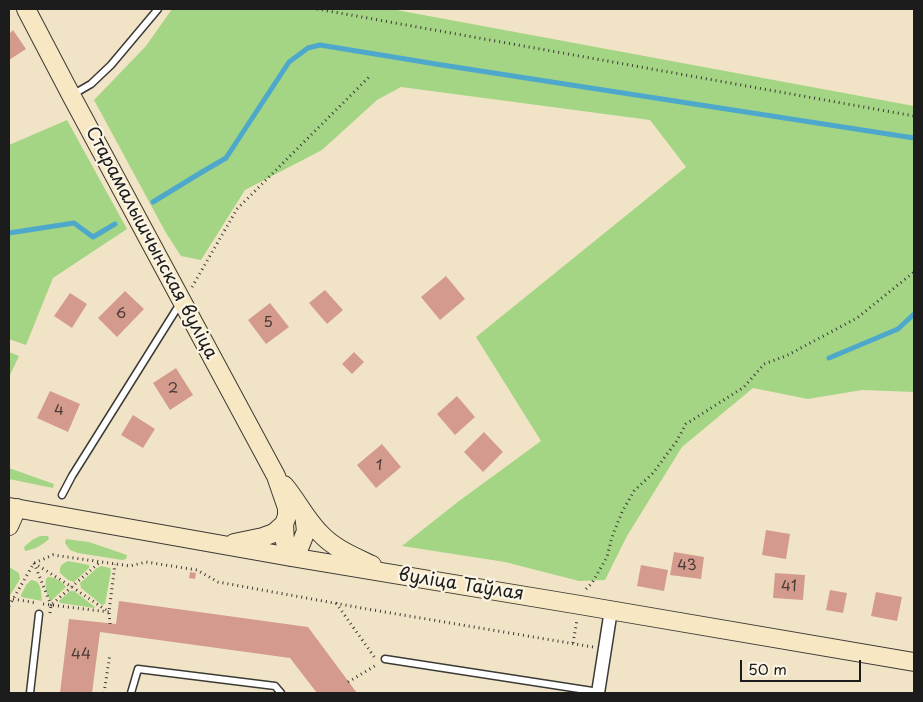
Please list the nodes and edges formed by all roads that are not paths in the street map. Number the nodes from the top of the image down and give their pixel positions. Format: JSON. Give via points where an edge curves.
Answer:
{"nodes":[{"id":1,"x":26,"y":9,"type":"edge"},
{"id":2,"x":158,"y":9,"type":"edge"},
{"id":3,"x":71,"y":95,"type":"junction"},
{"id":4,"x":183,"y":302,"type":"junction"},
{"id":5,"x":276,"y":476,"type":"junction"},
{"id":6,"x":62,"y":495,"type":"dead end"},
{"id":7,"x":13,"y":508,"type":"edge"},
{"id":8,"x":304,"y":514,"type":"junction"},
{"id":9,"x":284,"y":524,"type":"junction"},
{"id":10,"x":9,"y":526,"type":"edge"},
{"id":11,"x":223,"y":545,"type":"junction"},
{"id":12,"x":291,"y":557,"type":"junction"},
{"id":13,"x":390,"y":574,"type":"junction"},
{"id":14,"x":611,"y":610,"type":"junction"},
{"id":15,"x":39,"y":614,"type":"road end"},
{"id":16,"x":386,"y":659,"type":"dead end"},
{"id":17,"x":914,"y":662,"type":"edge"},
{"id":18,"x":30,"y":693,"type":"edge"},
{"id":19,"x":131,"y":693,"type":"edge"},
{"id":20,"x":282,"y":693,"type":"edge"},
{"id":21,"x":600,"y":693,"type":"edge"}],
"edges":[{"from":1,"to":3,"type":"main road","name":"Старамалышчынская вуліца"},
{"from":2,"to":3,"type":"lane","via":[[92,84]]},
{"from":3,"to":4,"type":"main road","name":"Старамалышчынская вуліца"},
{"from":4,"to":5,"type":"main road","name":"Старамалышчынская вуліца"},
{"from":4,"to":6,"type":"lane"},
{"from":5,"to":8,"type":"main road"},
{"from":5,"to":9,"type":"main road","via":[[287,508]]},
{"from":7,"to":10,"type":"main road"},
{"from":7,"to":11,"type":"main road","name":"вуліца Таўлая"},
{"from":8,"to":12,"type":"main road","via":[[306,531]]},
{"from":8,"to":13,"type":"main road","via":[[333,545]]},
{"from":9,"to":11,"type":"main road","via":[[263,537]]},
{"from":9,"to":12,"type":"main road","via":[[285,542]]},
{"from":11,"to":12,"type":"main road","name":"вуліца Таўлая"},
{"from":12,"to":13,"type":"main road","name":"вуліца Таўлая"},
{"from":13,"to":14,"type":"main road","name":"вуліца Таўлая"},
{"from":14,"to":17,"type":"main road","name":"вуліца Таўлая"},
{"from":14,"to":21,"type":"street"},
{"from":15,"to":18,"type":"lane"},
{"from":16,"to":21,"type":"lane"},
{"from":19,"to":20,"type":"lane","via":[[138,669],[275,686]]}]}
